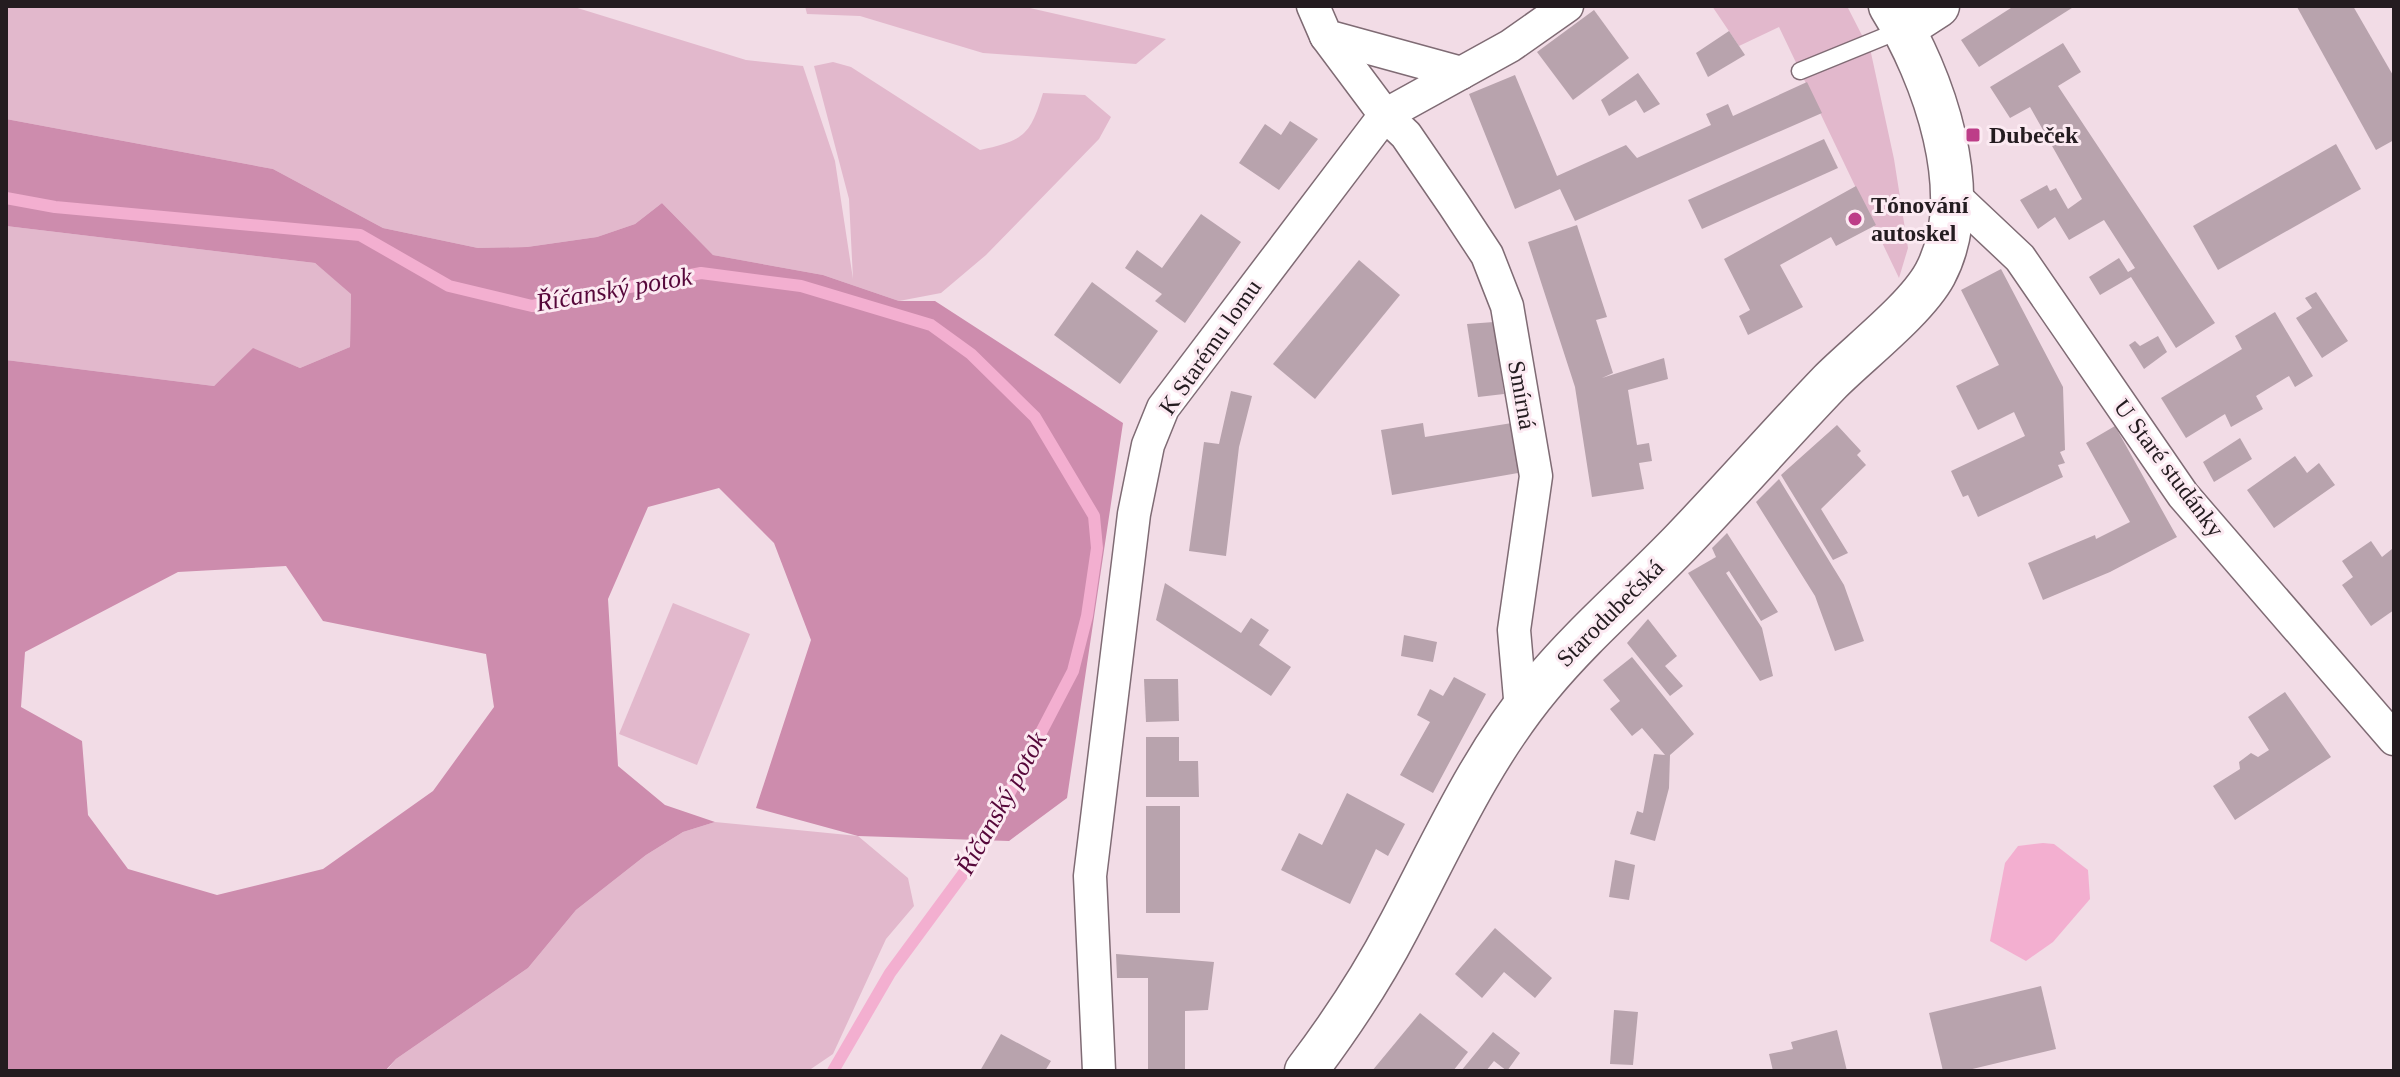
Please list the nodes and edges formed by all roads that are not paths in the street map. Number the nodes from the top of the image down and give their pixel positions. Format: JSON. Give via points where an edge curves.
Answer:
{"nodes":[{"id":1,"x":1313,"y":6,"type":"edge"},
{"id":2,"x":1567,"y":6,"type":"edge"},
{"id":3,"x":1938,"y":6,"type":"edge"},
{"id":4,"x":1897,"y":17,"type":"edge"},
{"id":5,"x":1326,"y":36,"type":"junction"},
{"id":6,"x":1800,"y":71,"type":"dead end"},
{"id":7,"x":1461,"y":73,"type":"junction"},
{"id":8,"x":1385,"y":115,"type":"junction"},
{"id":9,"x":1951,"y":193,"type":"junction"},
{"id":10,"x":1521,"y":710,"type":"junction"},
{"id":11,"x":2394,"y":739,"type":"edge"},
{"id":12,"x":1099,"y":1071,"type":"edge"},
{"id":13,"x":1306,"y":1071,"type":"edge"}],
"edges":[{"from":1,"to":5,"type":"street","name":"Smírná"},
{"from":2,"to":7,"type":"street","name":"K Starému lomu"},
{"from":3,"to":4,"type":"street"},
{"from":4,"to":6,"type":"lane"},
{"from":4,"to":9,"type":"street","name":"Starodubečská","via":[[1935,97]]},
{"from":5,"to":7,"type":"street"},
{"from":5,"to":8,"type":"street","name":"Smírná"},
{"from":7,"to":8,"type":"street","name":"K Starému lomu"},
{"from":8,"to":10,"type":"street","name":"Smírná","via":[[1406,135],[1479,242],[1507,306],[1536,476],[1514,630]]},
{"from":8,"to":12,"type":"street","name":"K Starému lomu","via":[[1186,373],[1163,408],[1148,445],[1119,621],[1090,876]]},
{"from":9,"to":10,"type":"street","name":"Starodubečská","via":[[1942,254],[1921,292],[1557,666]]},
{"from":9,"to":11,"type":"street","name":"U Staré studánky","via":[[2020,258],[2183,495]]},
{"from":10,"to":13,"type":"street","name":"Starodubečská","via":[[1463,802],[1360,995]]}]}
